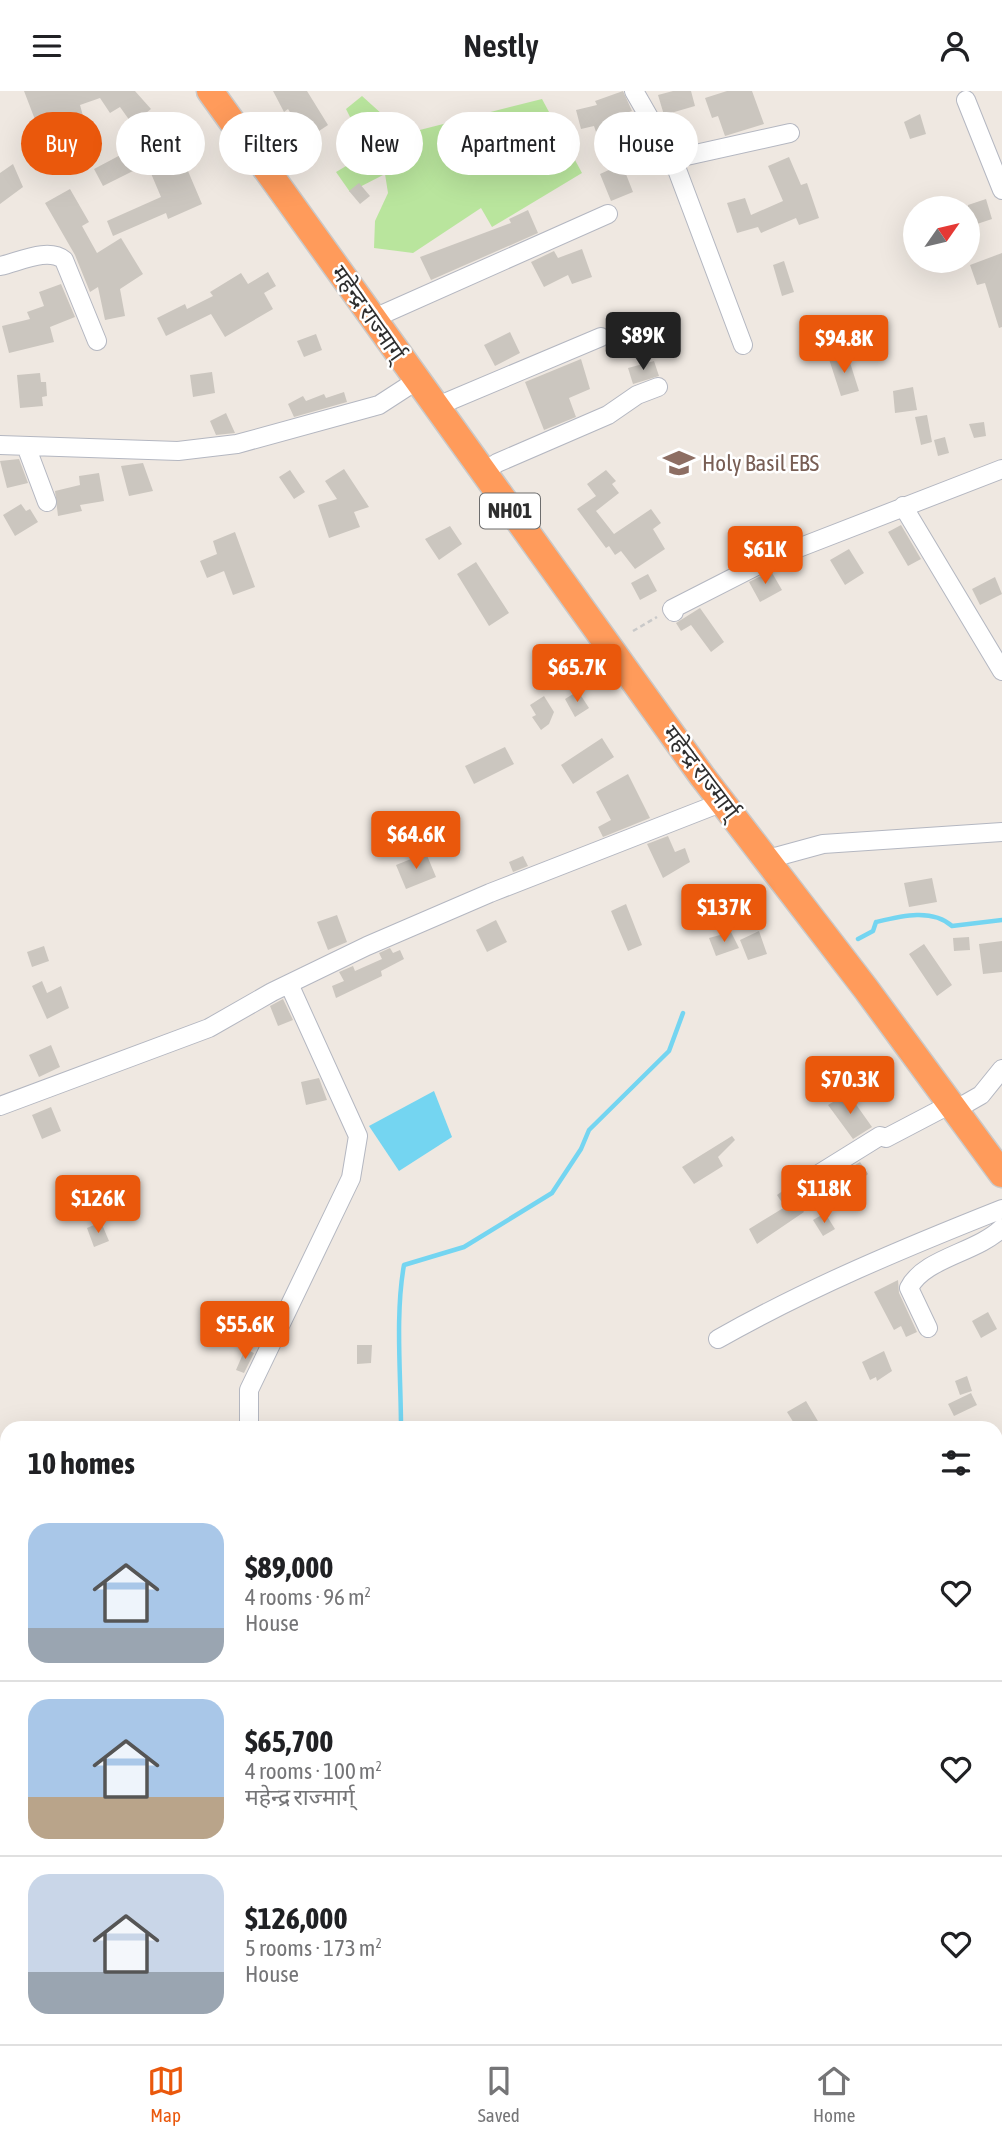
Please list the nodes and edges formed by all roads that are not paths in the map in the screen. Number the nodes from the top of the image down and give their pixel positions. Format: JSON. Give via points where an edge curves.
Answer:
{"nodes":[{"id":1,"x":210,"y":91,"type":"edge"},
{"id":2,"x":634,"y":91,"type":"edge"},
{"id":3,"x":966,"y":100,"type":"dead end"},
{"id":4,"x":646,"y":112,"type":"edge"},
{"id":5,"x":790,"y":133,"type":"dead end"},
{"id":6,"x":698,"y":153,"type":"edge"},
{"id":7,"x":679,"y":175,"type":"edge"},
{"id":8,"x":1002,"y":190,"type":"edge"},
{"id":9,"x":608,"y":214,"type":"dead end"},
{"id":10,"x":0,"y":266,"type":"edge"},
{"id":11,"x":372,"y":319,"type":"junction"},
{"id":12,"x":601,"y":337,"type":"dead end"},
{"id":13,"x":97,"y":341,"type":"dead end"},
{"id":14,"x":743,"y":345,"type":"dead end"},
{"id":15,"x":416,"y":381,"type":"junction"},
{"id":16,"x":658,"y":387,"type":"dead end"},
{"id":17,"x":435,"y":407,"type":"junction"},
{"id":18,"x":0,"y":445,"type":"edge"},
{"id":19,"x":26,"y":446,"type":"junction"},
{"id":20,"x":1002,"y":469,"type":"edge"},
{"id":21,"x":482,"y":473,"type":"junction"},
{"id":22,"x":47,"y":502,"type":"dead end"},
{"id":23,"x":903,"y":506,"type":"junction"},
{"id":24,"x":673,"y":610,"type":"road end"},
{"id":25,"x":1002,"y":671,"type":"edge"},
{"id":26,"x":723,"y":802,"type":"junction"},
{"id":27,"x":1002,"y":832,"type":"edge"},
{"id":28,"x":768,"y":859,"type":"junction"},
{"id":29,"x":289,"y":984,"type":"junction"},
{"id":30,"x":1002,"y":1069,"type":"edge"},
{"id":31,"x":0,"y":1106,"type":"edge"},
{"id":32,"x":951,"y":1108,"type":"junction"},
{"id":33,"x":1002,"y":1174,"type":"edge"},
{"id":34,"x":814,"y":1177,"type":"dead end"},
{"id":35,"x":1002,"y":1209,"type":"edge"},
{"id":36,"x":1002,"y":1228,"type":"edge"},
{"id":37,"x":928,"y":1328,"type":"dead end"},
{"id":38,"x":718,"y":1339,"type":"dead end"},
{"id":39,"x":249,"y":1421,"type":"edge"}],
"edges":[{"from":1,"to":11,"type":"highway","name":"महेन्द्र राज्मार्ग्","number":"NH01"},
{"from":2,"to":4,"type":"street"},
{"from":3,"to":8,"type":"street"},
{"from":5,"to":6,"type":"street"},
{"from":7,"to":14,"type":"street"},
{"from":9,"to":11,"type":"street"},
{"from":10,"to":13,"type":"street","via":[[58,255]]},
{"from":11,"to":15,"type":"highway","name":"महेन्द्र राज्मार्ग्","number":"NH01"},
{"from":12,"to":17,"type":"street"},
{"from":15,"to":17,"type":"highway","name":"महेन्द्र राज्मार्ग्","number":"NH01"},
{"from":15,"to":19,"type":"street","via":[[379,405],[237,444],[178,451]]},
{"from":16,"to":21,"type":"street"},
{"from":17,"to":21,"type":"highway","name":"महेन्द्र राज्मार्ग्","number":"NH01"},
{"from":18,"to":19,"type":"street"},
{"from":19,"to":22,"type":"street"},
{"from":20,"to":23,"type":"street"},
{"from":21,"to":26,"type":"highway","name":"महेन्द्र राज्मार्ग्","number":"NH01"},
{"from":23,"to":24,"type":"street","via":[[770,558]]},
{"from":23,"to":25,"type":"street"},
{"from":26,"to":28,"type":"highway","name":"महेन्द्र राज्मार्ग्","number":"NH01"},
{"from":26,"to":29,"type":"street","via":[[490,893]]},
{"from":27,"to":28,"type":"street","via":[[823,844]]},
{"from":28,"to":32,"type":"highway","name":"महेन्द्र राज्मार्ग्","number":"NH01"},
{"from":29,"to":31,"type":"street","via":[[209,1028]]},
{"from":29,"to":39,"type":"street","via":[[349,1111],[358,1136],[357,1152],[351,1178],[249,1390]]},
{"from":30,"to":32,"type":"street","via":[[981,1095]]},
{"from":32,"to":33,"type":"highway","name":"महेन्द्र राज्मार्ग्","number":"NH01"},
{"from":32,"to":34,"type":"street","via":[[886,1138],[880,1136]]},
{"from":35,"to":38,"type":"street","via":[[929,1238]]},
{"from":36,"to":37,"type":"street","via":[[979,1246],[916,1274],[909,1287]]}]}
